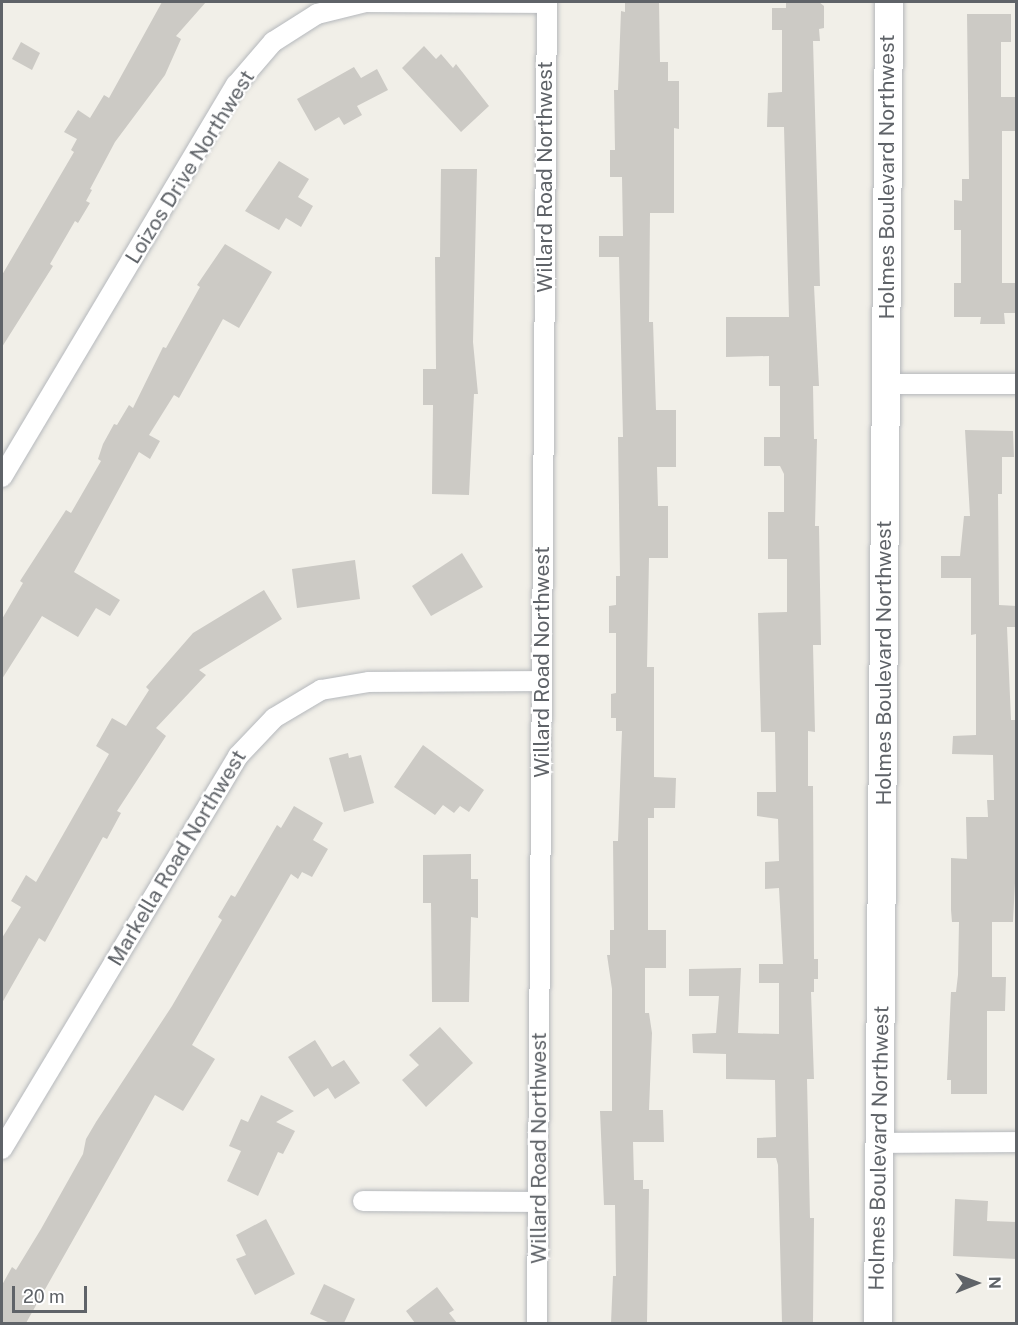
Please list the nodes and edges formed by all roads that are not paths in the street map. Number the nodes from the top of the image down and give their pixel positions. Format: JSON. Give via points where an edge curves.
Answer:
{"nodes":[{"id":1,"x":547,"y":2,"type":"edge"},
{"id":2,"x":889,"y":2,"type":"edge"},
{"id":3,"x":886,"y":384,"type":"junction"},
{"id":4,"x":1017,"y":384,"type":"edge"},
{"id":5,"x":2,"y":477,"type":"edge"},
{"id":6,"x":542,"y":681,"type":"junction"},
{"id":7,"x":1017,"y":1142,"type":"edge"},
{"id":8,"x":880,"y":1143,"type":"junction"},
{"id":9,"x":2,"y":1149,"type":"edge"},
{"id":10,"x":363,"y":1201,"type":"dead end"},
{"id":11,"x":538,"y":1202,"type":"junction"},
{"id":12,"x":537,"y":1323,"type":"edge"},
{"id":13,"x":878,"y":1323,"type":"edge"}],
"edges":[{"from":1,"to":5,"type":"street","name":"Loizos Drive Northwest","via":[[366,2],[317,14],[273,42],[236,85]]},
{"from":1,"to":6,"type":"street","name":"Willard Road Northwest"},
{"from":2,"to":3,"type":"street","name":"Holmes Boulevard Northwest"},
{"from":3,"to":4,"type":"street"},
{"from":3,"to":8,"type":"street","name":"Holmes Boulevard Northwest"},
{"from":6,"to":9,"type":"street","name":"Markella Road Northwest","via":[[369,682],[321,690],[274,718],[238,756]]},
{"from":6,"to":11,"type":"street","name":"Willard Road Northwest"},
{"from":7,"to":8,"type":"street"},
{"from":8,"to":13,"type":"street","name":"Holmes Boulevard Northwest"},
{"from":10,"to":11,"type":"street"},
{"from":11,"to":12,"type":"street","name":"Willard Road Northwest"}]}
